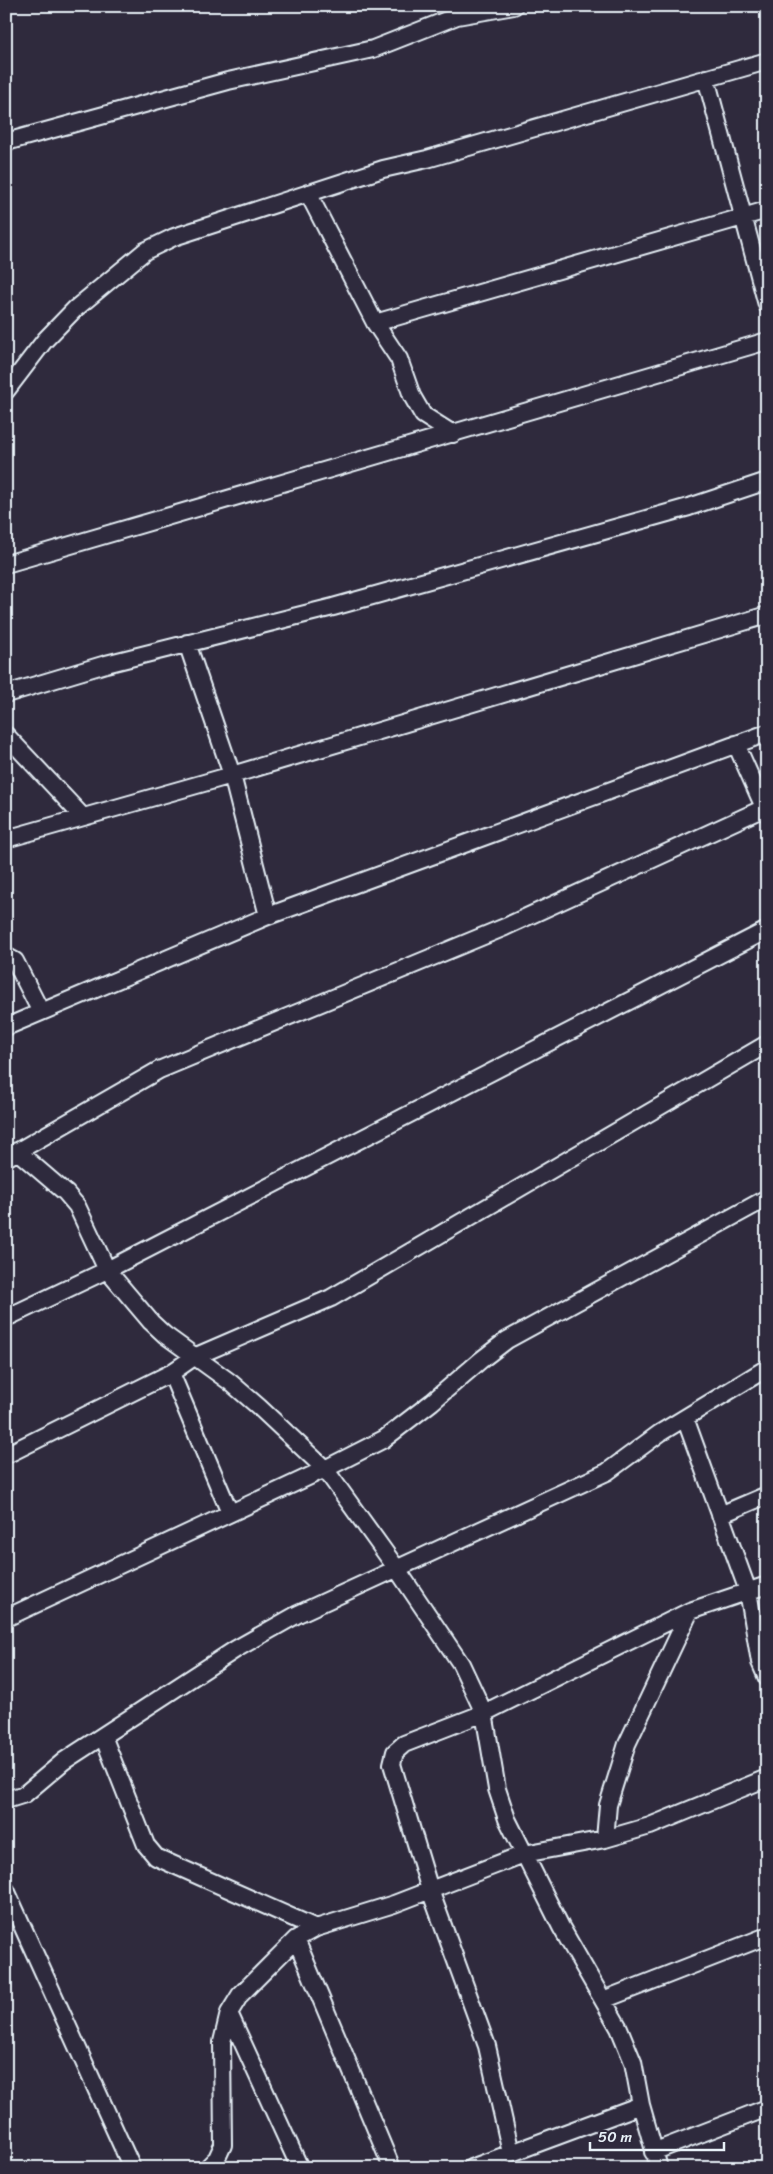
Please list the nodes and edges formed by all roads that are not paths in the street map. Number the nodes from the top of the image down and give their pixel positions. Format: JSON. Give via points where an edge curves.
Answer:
{"nodes":[{"id":1,"x":514,"y":6,"type":"edge"},
{"id":2,"x":453,"y":11,"type":"edge"},
{"id":3,"x":767,"y":61,"type":"edge"},
{"id":4,"x":706,"y":78,"type":"junction"},
{"id":5,"x":6,"y":142,"type":"edge"},
{"id":6,"x":308,"y":193,"type":"junction"},
{"id":7,"x":767,"y":210,"type":"edge"},
{"id":8,"x":743,"y":216,"type":"junction"},
{"id":9,"x":767,"y":305,"type":"edge"},
{"id":10,"x":375,"y":323,"type":"junction"},
{"id":11,"x":767,"y":341,"type":"edge"},
{"id":12,"x":6,"y":391,"type":"edge"},
{"id":13,"x":453,"y":434,"type":"junction"},
{"id":14,"x":767,"y":481,"type":"edge"},
{"id":15,"x":6,"y":564,"type":"edge"},
{"id":16,"x":767,"y":615,"type":"edge"},
{"id":17,"x":187,"y":643,"type":"junction"},
{"id":18,"x":6,"y":694,"type":"edge"},
{"id":19,"x":767,"y":733,"type":"edge"},
{"id":20,"x":6,"y":735,"type":"edge"},
{"id":21,"x":736,"y":744,"type":"junction"},
{"id":22,"x":232,"y":775,"type":"junction"},
{"id":23,"x":765,"y":811,"type":"edge"},
{"id":24,"x":83,"y":817,"type":"junction"},
{"id":25,"x":6,"y":839,"type":"edge"},
{"id":26,"x":268,"y":916,"type":"junction"},
{"id":27,"x":767,"y":930,"type":"edge"},
{"id":28,"x":6,"y":956,"type":"edge"},
{"id":29,"x":41,"y":1012,"type":"junction"},
{"id":30,"x":6,"y":1027,"type":"edge"},
{"id":31,"x":767,"y":1044,"type":"edge"},
{"id":32,"x":12,"y":1154,"type":"edge"},
{"id":33,"x":767,"y":1198,"type":"edge"},
{"id":34,"x":106,"y":1270,"type":"junction"},
{"id":35,"x":6,"y":1318,"type":"edge"},
{"id":36,"x":194,"y":1357,"type":"junction"},
{"id":37,"x":767,"y":1368,"type":"edge"},
{"id":38,"x":171,"y":1373,"type":"junction"},
{"id":39,"x":685,"y":1418,"type":"junction"},
{"id":40,"x":6,"y":1455,"type":"edge"},
{"id":41,"x":326,"y":1470,"type":"junction"},
{"id":42,"x":767,"y":1495,"type":"edge"},
{"id":43,"x":230,"y":1513,"type":"junction"},
{"id":44,"x":720,"y":1515,"type":"junction"},
{"id":45,"x":397,"y":1569,"type":"junction"},
{"id":46,"x":767,"y":1585,"type":"edge"},
{"id":47,"x":748,"y":1591,"type":"junction"},
{"id":48,"x":690,"y":1611,"type":"junction"},
{"id":49,"x":6,"y":1618,"type":"edge"},
{"id":50,"x":767,"y":1678,"type":"edge"},
{"id":51,"x":484,"y":1713,"type":"junction"},
{"id":52,"x":103,"y":1736,"type":"junction"},
{"id":53,"x":767,"y":1778,"type":"edge"},
{"id":54,"x":6,"y":1800,"type":"edge"},
{"id":55,"x":605,"y":1839,"type":"junction"},
{"id":56,"x":524,"y":1854,"type":"junction"},
{"id":57,"x":6,"y":1890,"type":"edge"},
{"id":58,"x":430,"y":1890,"type":"junction"},
{"id":59,"x":316,"y":1928,"type":"junction"},
{"id":60,"x":767,"y":1936,"type":"edge"},
{"id":61,"x":296,"y":1939,"type":"junction"},
{"id":62,"x":603,"y":2000,"type":"junction"},
{"id":63,"x":229,"y":2013,"type":"junction"},
{"id":64,"x":641,"y":2105,"type":"junction"},
{"id":65,"x":767,"y":2108,"type":"edge"},
{"id":66,"x":510,"y":2153,"type":"junction"},
{"id":67,"x":656,"y":2160,"type":"edge"},
{"id":68,"x":488,"y":2165,"type":"edge"},
{"id":69,"x":132,"y":2168,"type":"edge"},
{"id":70,"x":207,"y":2168,"type":"edge"},
{"id":71,"x":300,"y":2168,"type":"edge"},
{"id":72,"x":392,"y":2168,"type":"edge"},
{"id":73,"x":471,"y":2168,"type":"edge"}],
"edges":[{"from":1,"to":2,"type":"street"},
{"from":2,"to":5,"type":"street","via":[[374,49],[228,80]]},
{"from":3,"to":4,"type":"street"},
{"from":4,"to":6,"type":"street"},
{"from":4,"to":8,"type":"street"},
{"from":6,"to":10,"type":"street"},
{"from":6,"to":12,"type":"street","via":[[174,237],[145,251],[75,309],[45,340]]},
{"from":7,"to":8,"type":"street"},
{"from":8,"to":9,"type":"street"},
{"from":8,"to":10,"type":"street"},
{"from":10,"to":13,"type":"street","via":[[400,359],[412,396],[423,415]]},
{"from":11,"to":13,"type":"street"},
{"from":13,"to":15,"type":"street"},
{"from":14,"to":17,"type":"street","via":[[689,507],[333,607]]},
{"from":16,"to":22,"type":"street"},
{"from":17,"to":18,"type":"street"},
{"from":17,"to":22,"type":"street"},
{"from":19,"to":21,"type":"street"},
{"from":20,"to":24,"type":"street"},
{"from":21,"to":23,"type":"street"},
{"from":21,"to":26,"type":"street"},
{"from":22,"to":24,"type":"street"},
{"from":22,"to":26,"type":"street"},
{"from":23,"to":32,"type":"street","via":[[505,927],[159,1070]]},
{"from":24,"to":25,"type":"street"},
{"from":26,"to":29,"type":"street"},
{"from":27,"to":34,"type":"street"},
{"from":28,"to":29,"type":"street","via":[[16,961]]},
{"from":29,"to":30,"type":"street"},
{"from":31,"to":36,"type":"street","via":[[331,1298]]},
{"from":32,"to":34,"type":"street","via":[[66,1193],[77,1206]]},
{"from":33,"to":41,"type":"street","via":[[507,1340],[384,1439]]},
{"from":34,"to":35,"type":"street"},
{"from":34,"to":36,"type":"street","via":[[151,1322]]},
{"from":36,"to":38,"type":"street"},
{"from":36,"to":41,"type":"street","via":[[230,1382]]},
{"from":37,"to":39,"type":"street"},
{"from":38,"to":40,"type":"street"},
{"from":38,"to":43,"type":"street"},
{"from":39,"to":44,"type":"street"},
{"from":39,"to":45,"type":"street","via":[[607,1472]]},
{"from":41,"to":43,"type":"street"},
{"from":41,"to":45,"type":"street"},
{"from":42,"to":44,"type":"street"},
{"from":43,"to":49,"type":"street"},
{"from":44,"to":47,"type":"street"},
{"from":45,"to":51,"type":"street","via":[[460,1664]]},
{"from":45,"to":52,"type":"street","via":[[298,1614]]},
{"from":46,"to":47,"type":"street"},
{"from":47,"to":48,"type":"street"},
{"from":47,"to":50,"type":"street","via":[[760,1662]]},
{"from":48,"to":51,"type":"street"},
{"from":48,"to":55,"type":"street","via":[[627,1744],[608,1806]]},
{"from":51,"to":56,"type":"street","via":[[497,1789],[506,1819]]},
{"from":51,"to":58,"type":"street","via":[[404,1744],[396,1752],[392,1764]]},
{"from":52,"to":54,"type":"street","via":[[64,1761],[25,1794]]},
{"from":52,"to":59,"type":"street","via":[[146,1845],[156,1857]]},
{"from":53,"to":55,"type":"street","via":[[650,1826]]},
{"from":55,"to":56,"type":"street"},
{"from":56,"to":58,"type":"street"},
{"from":56,"to":62,"type":"street"},
{"from":57,"to":69,"type":"street"},
{"from":58,"to":59,"type":"street"},
{"from":58,"to":66,"type":"street","via":[[486,2046]]},
{"from":59,"to":61,"type":"street"},
{"from":60,"to":62,"type":"street"},
{"from":61,"to":63,"type":"street","via":[[240,1995]]},
{"from":61,"to":72,"type":"street"},
{"from":62,"to":64,"type":"street","via":[[633,2062]]},
{"from":63,"to":70,"type":"street","via":[[222,2042],[223,2145]]},
{"from":63,"to":71,"type":"street"},
{"from":64,"to":66,"type":"street"},
{"from":64,"to":67,"type":"street"},
{"from":65,"to":67,"type":"street"},
{"from":66,"to":68,"type":"street"},
{"from":68,"to":73,"type":"street"}]}
